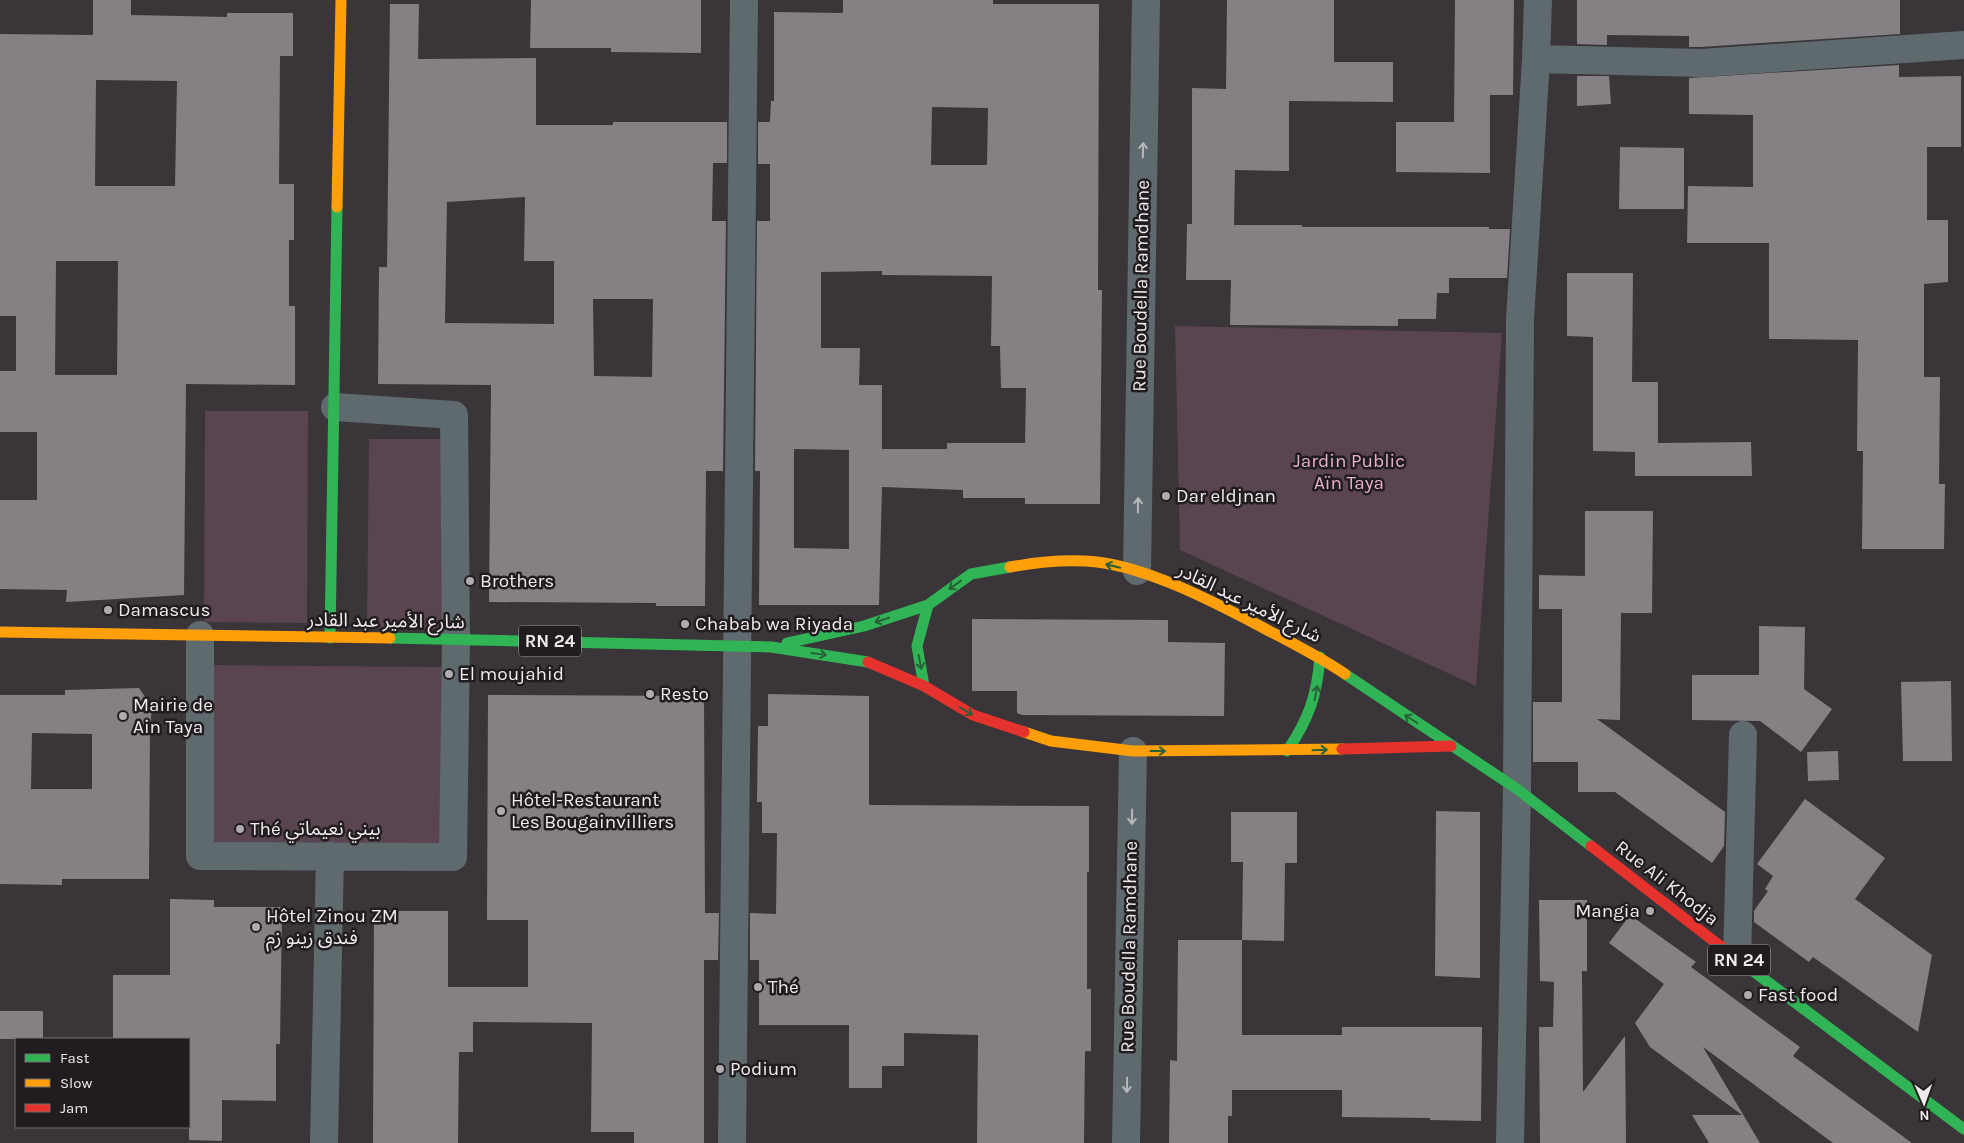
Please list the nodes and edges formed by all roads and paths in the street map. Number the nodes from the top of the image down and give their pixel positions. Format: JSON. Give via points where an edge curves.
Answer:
{"nodes":[{"id":1,"x":341,"y":0,"type":"edge"},
{"id":2,"x":744,"y":0,"type":"edge"},
{"id":3,"x":1146,"y":0,"type":"edge"},
{"id":4,"x":1538,"y":0,"type":"edge"},
{"id":5,"x":1964,"y":45,"type":"edge"},
{"id":6,"x":1536,"y":59,"type":"junction"},
{"id":7,"x":335,"y":407,"type":"junction"},
{"id":8,"x":1137,"y":571,"type":"junction"},
{"id":9,"x":928,"y":605,"type":"junction"},
{"id":10,"x":0,"y":632,"type":"edge"},
{"id":11,"x":200,"y":636,"type":"junction"},
{"id":12,"x":330,"y":638,"type":"junction"},
{"id":13,"x":456,"y":639,"type":"junction"},
{"id":14,"x":736,"y":646,"type":"junction"},
{"id":15,"x":771,"y":647,"type":"junction"},
{"id":16,"x":1320,"y":657,"type":"junction"},
{"id":17,"x":924,"y":686,"type":"junction"},
{"id":18,"x":1743,"y":735,"type":"dead end"},
{"id":19,"x":1451,"y":746,"type":"junction"},
{"id":20,"x":1133,"y":751,"type":"junction"},
{"id":21,"x":1287,"y":751,"type":"junction"},
{"id":22,"x":1517,"y":789,"type":"junction"},
{"id":23,"x":330,"y":856,"type":"junction"},
{"id":24,"x":1737,"y":959,"type":"junction"},
{"id":25,"x":1964,"y":1129,"type":"edge"},
{"id":26,"x":324,"y":1143,"type":"edge"},
{"id":27,"x":732,"y":1143,"type":"edge"},
{"id":28,"x":1126,"y":1143,"type":"edge"},
{"id":29,"x":1510,"y":1143,"type":"edge"}],
"edges":[{"from":1,"to":7,"type":"main road"},
{"from":2,"to":14,"type":"street"},
{"from":8,"to":3,"type":"street","name":"Rue Boudella Ramdhane","one_way":true},
{"from":4,"to":6,"type":"street"},
{"from":5,"to":6,"type":"street","via":[[1701,63]]},
{"from":6,"to":22,"type":"street","via":[[1520,320]]},
{"from":7,"to":12,"type":"main road"},
{"from":7,"to":13,"type":"street","via":[[454,415]]},
{"from":8,"to":9,"type":"main road","name":"شارع الأمير عبد القادر","number":"RN 24","one_way":true,"via":[[1097,562],[1036,562],[971,574]]},
{"from":8,"to":16,"type":"main road","name":"شارع الأمير عبد القادر","number":"RN 24","via":[[1206,598]]},
{"from":9,"to":15,"type":"main road","name":"شارع الأمير عبد القادر","number":"RN 24","one_way":true,"via":[[864,626]]},
{"from":9,"to":17,"type":"main road","one_way":true,"via":[[917,646]]},
{"from":10,"to":11,"type":"main road","name":"شارع الأمير عبد القادر","number":"RN 24"},
{"from":11,"to":12,"type":"main road","name":"شارع الأمير عبد القادر","number":"RN 24"},
{"from":11,"to":23,"type":"street","via":[[200,856]]},
{"from":12,"to":13,"type":"main road","name":"شارع الأمير عبد القادر","number":"RN 24"},
{"from":13,"to":14,"type":"main road","name":"شارع الأمير عبد القادر","number":"RN 24"},
{"from":13,"to":23,"type":"street","via":[[453,857]]},
{"from":14,"to":15,"type":"main road","name":"شارع الأمير عبد القادر","number":"RN 24"},
{"from":14,"to":27,"type":"street"},
{"from":15,"to":17,"type":"main road","name":"شارع الأمير عبد القادر","one_way":true,"via":[[863,660]]},
{"from":19,"to":16,"type":"main road","name":"شارع الأمير عبد القادر","number":"RN 24","one_way":true},
{"from":21,"to":16,"type":"main road","one_way":true,"via":[[1314,706]]},
{"from":17,"to":20,"type":"main road","name":"شارع الأمير عبد القادر","one_way":true,"via":[[973,715],[1051,741]]},
{"from":18,"to":24,"type":"street"},
{"from":21,"to":19,"type":"main road","name":"شارع الأمير عبد القادر","one_way":true},
{"from":19,"to":22,"type":"main road","name":"شارع الأمير عبد القادر","number":"RN 24"},
{"from":20,"to":21,"type":"main road","name":"شارع الأمير عبد القادر","one_way":true},
{"from":20,"to":28,"type":"street","name":"Rue Boudella Ramdhane","one_way":true},
{"from":22,"to":24,"type":"main road","name":"Rue Ali Khodja","number":"RN 24"},
{"from":22,"to":29,"type":"street"},
{"from":23,"to":26,"type":"street"},
{"from":24,"to":25,"type":"main road","name":"Rue Ali Khodja","number":"RN 24"}]}
